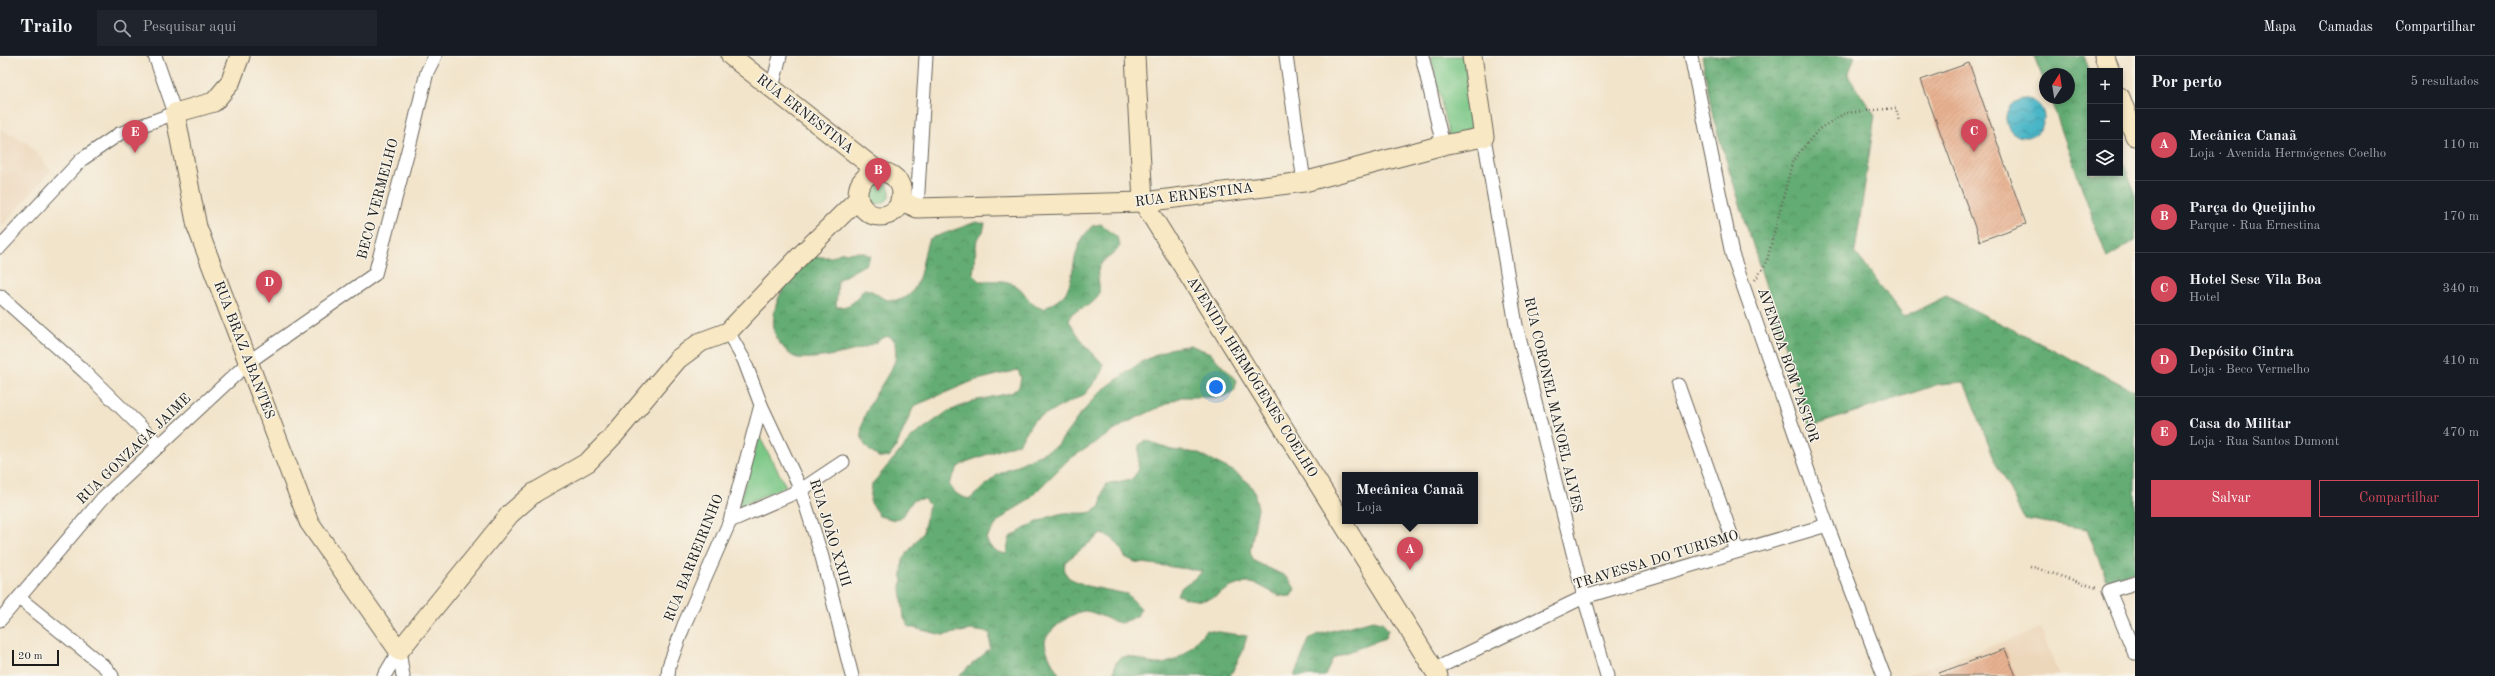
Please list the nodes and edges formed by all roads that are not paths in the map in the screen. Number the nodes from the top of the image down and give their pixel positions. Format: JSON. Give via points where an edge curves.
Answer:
{"nodes":[{"id":1,"x":155,"y":56,"type":"edge"},
{"id":2,"x":240,"y":56,"type":"edge"},
{"id":3,"x":435,"y":56,"type":"edge"},
{"id":4,"x":731,"y":56,"type":"edge"},
{"id":5,"x":780,"y":56,"type":"edge"},
{"id":6,"x":926,"y":56,"type":"edge"},
{"id":7,"x":1135,"y":56,"type":"edge"},
{"id":8,"x":1286,"y":56,"type":"edge"},
{"id":9,"x":1422,"y":56,"type":"edge"},
{"id":10,"x":1472,"y":56,"type":"edge"},
{"id":11,"x":1691,"y":56,"type":"edge"},
{"id":12,"x":2104,"y":56,"type":"edge"},
{"id":13,"x":2109,"y":68,"type":"edge"},
{"id":14,"x":772,"y":88,"type":"junction"},
{"id":15,"x":2123,"y":104,"type":"edge"},
{"id":16,"x":175,"y":112,"type":"junction"},
{"id":17,"x":2135,"y":136,"type":"edge"},
{"id":18,"x":1484,"y":137,"type":"junction"},
{"id":19,"x":1443,"y":145,"type":"junction"},
{"id":20,"x":879,"y":172,"type":"junction"},
{"id":21,"x":1304,"y":182,"type":"junction"},
{"id":22,"x":858,"y":199,"type":"junction"},
{"id":23,"x":900,"y":200,"type":"junction"},
{"id":24,"x":1144,"y":202,"type":"junction"},
{"id":25,"x":918,"y":208,"type":"junction"},
{"id":26,"x":0,"y":248,"type":"edge"},
{"id":27,"x":0,"y":296,"type":"edge"},
{"id":28,"x":728,"y":332,"type":"junction"},
{"id":29,"x":250,"y":361,"type":"junction"},
{"id":30,"x":1678,"y":385,"type":"dead end"},
{"id":31,"x":761,"y":405,"type":"junction"},
{"id":32,"x":160,"y":446,"type":"junction"},
{"id":33,"x":843,"y":462,"type":"dead end"},
{"id":34,"x":801,"y":490,"type":"junction"},
{"id":35,"x":730,"y":521,"type":"junction"},
{"id":36,"x":1342,"y":521,"type":"edge"},
{"id":37,"x":1344,"y":524,"type":"edge"},
{"id":38,"x":1827,"y":525,"type":"junction"},
{"id":39,"x":1737,"y":551,"type":"junction"},
{"id":40,"x":2135,"y":583,"type":"edge"},
{"id":41,"x":1584,"y":597,"type":"junction"},
{"id":42,"x":19,"y":598,"type":"junction"},
{"id":43,"x":0,"y":620,"type":"edge"},
{"id":44,"x":399,"y":651,"type":"junction"},
{"id":45,"x":2135,"y":654,"type":"edge"},
{"id":46,"x":1436,"y":673,"type":"edge"},
{"id":47,"x":112,"y":676,"type":"edge"},
{"id":48,"x":384,"y":676,"type":"edge"},
{"id":49,"x":403,"y":676,"type":"edge"},
{"id":50,"x":668,"y":676,"type":"edge"},
{"id":51,"x":852,"y":676,"type":"edge"},
{"id":52,"x":1608,"y":676,"type":"edge"},
{"id":53,"x":1884,"y":676,"type":"edge"}],
"edges":[{"from":1,"to":16,"type":"street"},
{"from":2,"to":16,"type":"street","via":[[230,83],[214,102]]},
{"from":3,"to":29,"type":"street","name":"BECO VERMELHO","via":[[426,72],[375,274]]},
{"from":4,"to":14,"type":"street","name":"RUA ERNESTINA"},
{"from":5,"to":14,"type":"street"},
{"from":6,"to":25,"type":"street"},
{"from":7,"to":24,"type":"street","name":"AVENIDA HERMÓGENES COELHO"},
{"from":8,"to":21,"type":"street"},
{"from":9,"to":19,"type":"street"},
{"from":10,"to":18,"type":"street"},
{"from":11,"to":38,"type":"street","name":"AVENIDA BOM PASTOR","via":[[1732,254]]},
{"from":12,"to":13,"type":"street"},
{"from":14,"to":20,"type":"street","name":"RUA ERNESTINA"},
{"from":15,"to":17,"type":"street"},
{"from":16,"to":26,"type":"street","via":[[119,134],[81,160]]},
{"from":16,"to":29,"type":"street","name":"RUA BRAZ ABANTES","via":[[197,227]]},
{"from":18,"to":19,"type":"street","name":"RUA ERNESTINA"},
{"from":18,"to":41,"type":"street","name":"RUA CORONEL MANOEL ALVES","via":[[1516,325]]},
{"from":19,"to":21,"type":"street","name":"RUA ERNESTINA"},
{"from":20,"to":22,"type":"street","via":[[867,176],[859,186]]},
{"from":20,"to":23,"type":"street","via":[[891,175],[900,184]]},
{"from":21,"to":24,"type":"street","name":"RUA ERNESTINA"},
{"from":22,"to":23,"type":"street","via":[[864,211],[876,217],[890,215]]},
{"from":22,"to":28,"type":"street"},
{"from":23,"to":25,"type":"street","name":"RUA ERNESTINA"},
{"from":24,"to":25,"type":"street","name":"RUA ERNESTINA"},
{"from":24,"to":36,"type":"street","name":"AVENIDA HERMÓGENES COELHO"},
{"from":27,"to":32,"type":"street","via":[[85,372]]},
{"from":28,"to":31,"type":"street","name":"RUA JOÃO XXIII","via":[[744,360]]},
{"from":28,"to":44,"type":"street","via":[[701,342],[678,359],[588,462],[534,493],[510,514]]},
{"from":29,"to":32,"type":"street","name":"RUA GONZAGA JAIME"},
{"from":29,"to":44,"type":"street","name":"RUA BRAZ ABANTES","via":[[309,522]]},
{"from":30,"to":39,"type":"street"},
{"from":31,"to":34,"type":"street","name":"RUA JOÃO XXIII"},
{"from":31,"to":35,"type":"street","name":"RUA BARREIRINHO"},
{"from":32,"to":42,"type":"street","name":"RUA GONZAGA JAIME","via":[[103,498]]},
{"from":33,"to":34,"type":"street"},
{"from":34,"to":35,"type":"street"},
{"from":34,"to":51,"type":"street","name":"RUA JOÃO XXIII","via":[[822,556]]},
{"from":35,"to":50,"type":"street","name":"RUA BARREIRINHO","via":[[684,625],[669,666]]},
{"from":37,"to":46,"type":"street","name":"AVENIDA HERMÓGENES COELHO"},
{"from":38,"to":39,"type":"street","name":"TRAVESSA DO TURISMO"},
{"from":38,"to":53,"type":"street","name":"AVENIDA BOM PASTOR"},
{"from":39,"to":41,"type":"street","name":"TRAVESSA DO TURISMO"},
{"from":40,"to":45,"type":"street","via":[[2109,591]]},
{"from":41,"to":46,"type":"street","name":"TRAVESSA DO TURISMO"},
{"from":41,"to":52,"type":"street","name":"RUA CORONEL MANOEL ALVES"},
{"from":42,"to":43,"type":"street","name":"RUA GONZAGA JAIME"},
{"from":42,"to":47,"type":"street","via":[[106,668]]},
{"from":44,"to":48,"type":"street"},
{"from":44,"to":49,"type":"street"}]}
